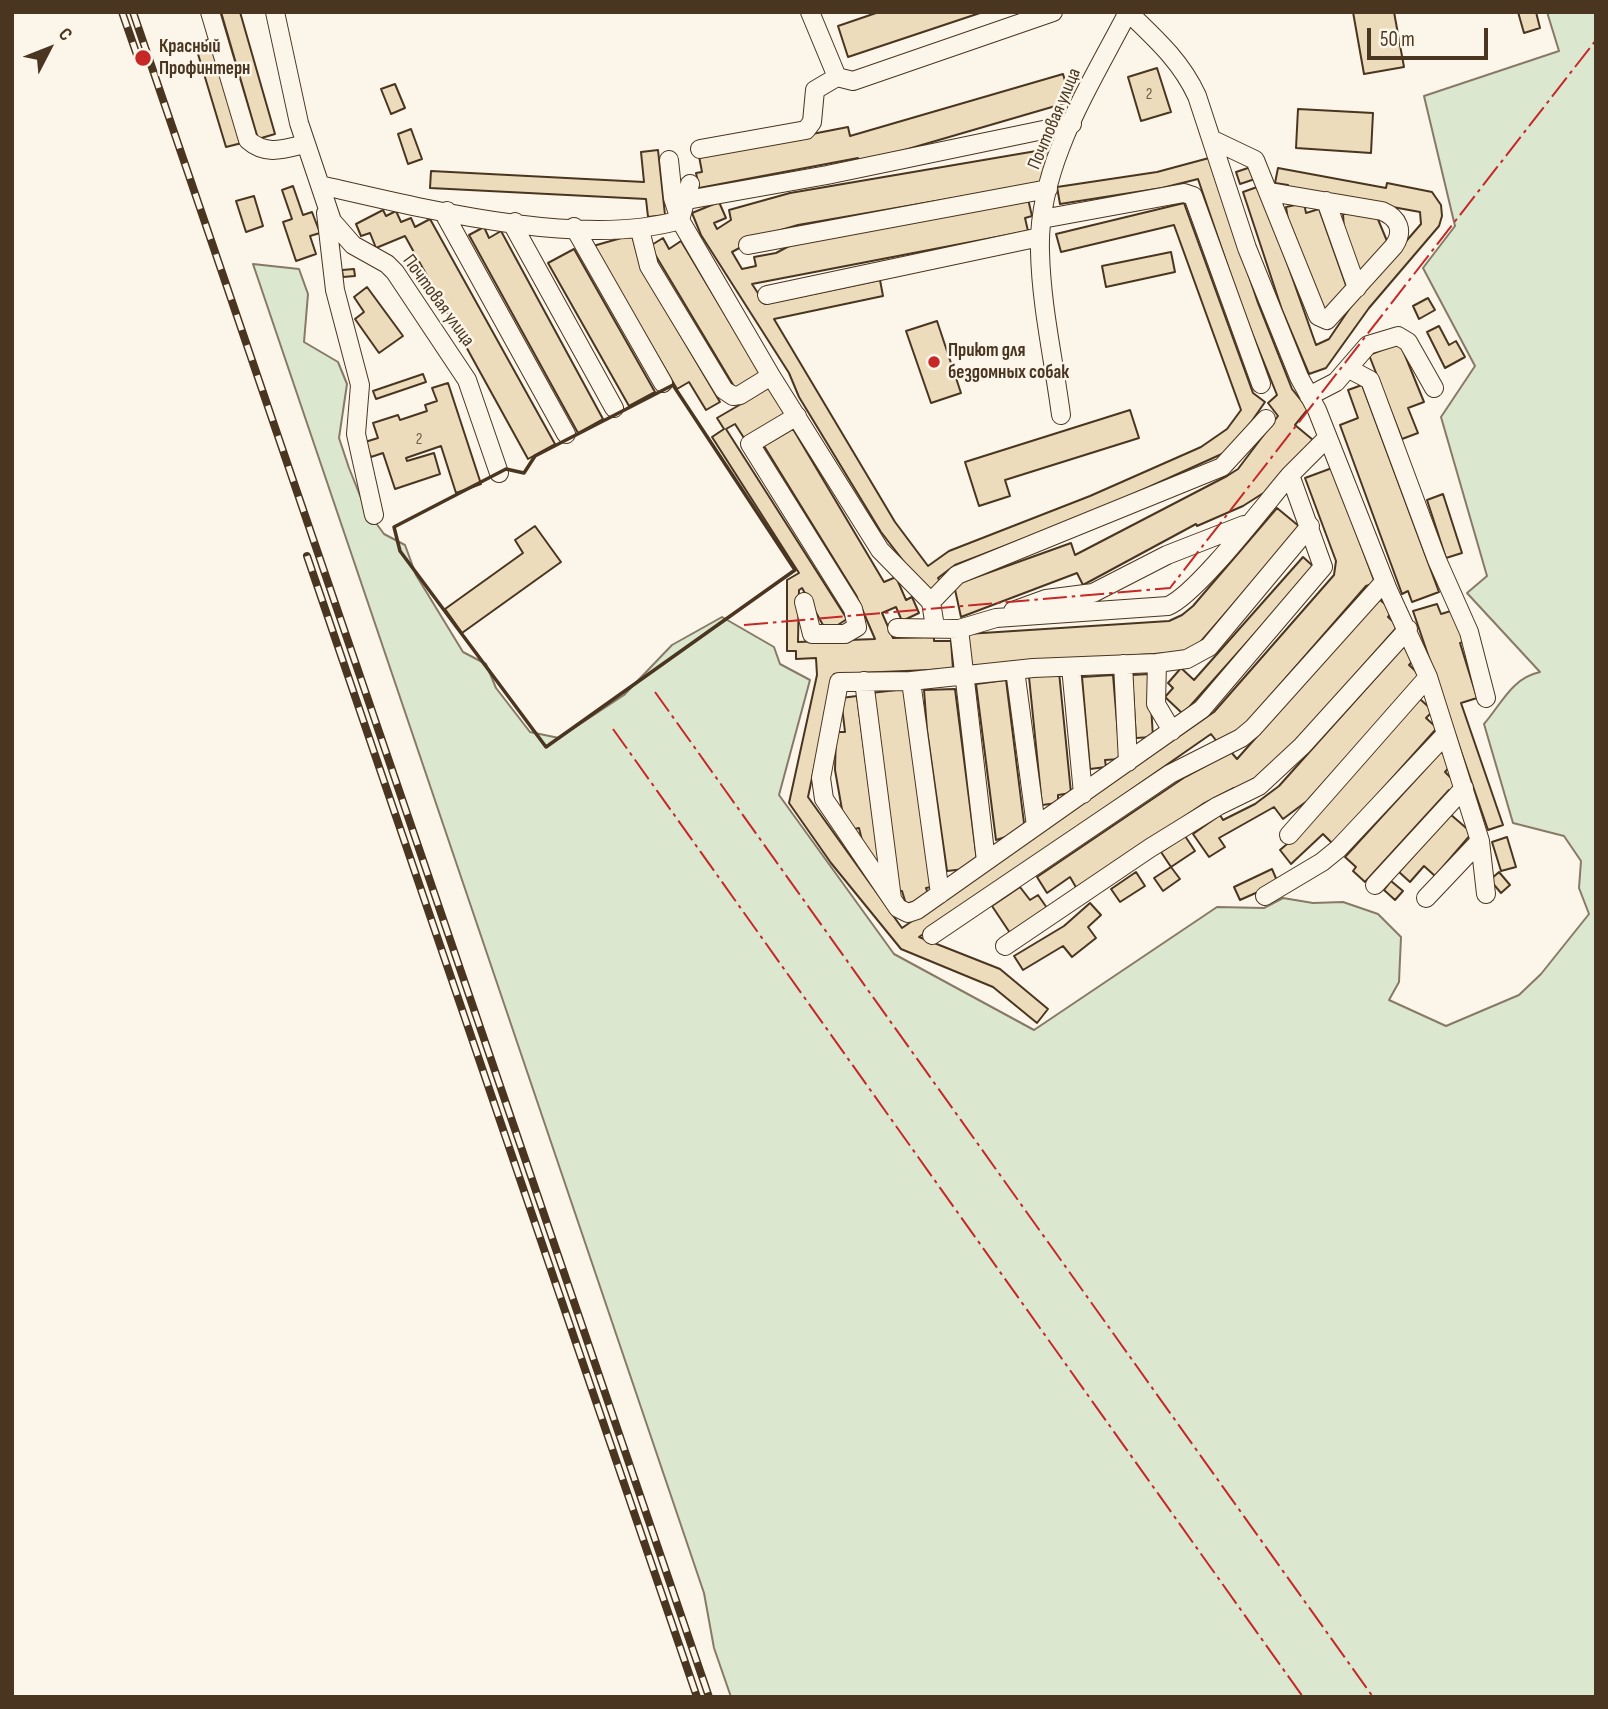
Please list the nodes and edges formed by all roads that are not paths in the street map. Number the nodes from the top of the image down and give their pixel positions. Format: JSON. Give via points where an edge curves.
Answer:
{"nodes":[{"id":1,"x":210,"y":12,"type":"edge"},
{"id":2,"x":275,"y":12,"type":"edge"},
{"id":3,"x":810,"y":12,"type":"edge"},
{"id":4,"x":1053,"y":12,"type":"edge"},
{"id":5,"x":1128,"y":12,"type":"edge"},
{"id":6,"x":837,"y":77,"type":"junction"},
{"id":7,"x":1072,"y":124,"type":"junction"},
{"id":8,"x":1213,"y":140,"type":"junction"},
{"id":9,"x":305,"y":144,"type":"junction"},
{"id":10,"x":700,"y":149,"type":"dead end"},
{"id":11,"x":669,"y":160,"type":"dead end"},
{"id":12,"x":320,"y":185,"type":"junction"},
{"id":13,"x":1048,"y":189,"type":"junction"},
{"id":14,"x":1270,"y":192,"type":"junction"},
{"id":15,"x":1326,"y":201,"type":"junction"},
{"id":16,"x":325,"y":206,"type":"junction"},
{"id":17,"x":447,"y":211,"type":"junction"},
{"id":18,"x":680,"y":220,"type":"junction"},
{"id":19,"x":515,"y":222,"type":"junction"},
{"id":20,"x":574,"y":227,"type":"junction"},
{"id":21,"x":1041,"y":228,"type":"junction"},
{"id":22,"x":640,"y":230,"type":"junction"},
{"id":23,"x":748,"y":245,"type":"dead end"},
{"id":24,"x":1357,"y":288,"type":"junction"},
{"id":25,"x":767,"y":295,"type":"dead end"},
{"id":26,"x":1349,"y":369,"type":"junction"},
{"id":27,"x":771,"y":376,"type":"junction"},
{"id":28,"x":663,"y":383,"type":"dead end"},
{"id":29,"x":1261,"y":384,"type":"dead end"},
{"id":30,"x":1434,"y":388,"type":"dead end"},
{"id":31,"x":1309,"y":396,"type":"junction"},
{"id":32,"x":614,"y":408,"type":"dead end"},
{"id":33,"x":1061,"y":415,"type":"dead end"},
{"id":34,"x":797,"y":416,"type":"junction"},
{"id":35,"x":1266,"y":419,"type":"dead end"},
{"id":36,"x":566,"y":434,"type":"dead end"},
{"id":37,"x":1327,"y":438,"type":"junction"},
{"id":38,"x":499,"y":473,"type":"dead end"},
{"id":39,"x":1290,"y":475,"type":"junction"},
{"id":40,"x":374,"y":515,"type":"dead end"},
{"id":41,"x":1247,"y":524,"type":"junction"},
{"id":42,"x":1310,"y":526,"type":"junction"},
{"id":43,"x":1384,"y":582,"type":"junction"},
{"id":44,"x":804,"y":602,"type":"dead end"},
{"id":45,"x":931,"y":602,"type":"junction"},
{"id":46,"x":996,"y":618,"type":"junction"},
{"id":47,"x":935,"y":627,"type":"junction"},
{"id":48,"x":897,"y":628,"type":"dead end"},
{"id":49,"x":959,"y":629,"type":"junction"},
{"id":50,"x":1408,"y":629,"type":"junction"},
{"id":51,"x":1157,"y":663,"type":"junction"},
{"id":52,"x":1123,"y":664,"type":"junction"},
{"id":53,"x":1071,"y":667,"type":"junction"},
{"id":54,"x":1015,"y":670,"type":"junction"},
{"id":55,"x":963,"y":677,"type":"junction"},
{"id":56,"x":1428,"y":677,"type":"junction"},
{"id":57,"x":864,"y":681,"type":"junction"},
{"id":58,"x":911,"y":681,"type":"junction"},
{"id":59,"x":1486,"y":698,"type":"dead end"},
{"id":60,"x":1172,"y":731,"type":"junction"},
{"id":61,"x":1446,"y":734,"type":"junction"},
{"id":62,"x":1128,"y":762,"type":"junction"},
{"id":63,"x":1464,"y":788,"type":"junction"},
{"id":64,"x":1083,"y":794,"type":"junction"},
{"id":65,"x":1036,"y":826,"type":"junction"},
{"id":66,"x":1289,"y":835,"type":"dead end"},
{"id":67,"x":1480,"y":841,"type":"junction"},
{"id":68,"x":986,"y":862,"type":"junction"},
{"id":69,"x":1375,"y":885,"type":"dead end"},
{"id":70,"x":940,"y":894,"type":"junction"},
{"id":71,"x":1486,"y":894,"type":"dead end"},
{"id":72,"x":1265,"y":895,"type":"dead end"},
{"id":73,"x":1426,"y":898,"type":"dead end"},
{"id":74,"x":893,"y":902,"type":"junction"},
{"id":75,"x":932,"y":935,"type":"dead end"},
{"id":76,"x":1005,"y":946,"type":"dead end"}],
"edges":[{"from":1,"to":9,"type":"street","via":[[248,140],[256,148],[275,152]]},
{"from":2,"to":9,"type":"street","name":"Почтовая улица"},
{"from":3,"to":6,"type":"street"},
{"from":4,"to":6,"type":"street","via":[[853,81]]},
{"from":5,"to":7,"type":"street","name":"Почтовая улица"},
{"from":5,"to":8,"type":"street","via":[[1187,74]]},
{"from":6,"to":10,"type":"street","via":[[815,90],[812,122],[806,130]]},
{"from":7,"to":13,"type":"street","name":"Почтовая улица"},
{"from":7,"to":18,"type":"street","via":[[827,175],[688,192]]},
{"from":8,"to":14,"type":"street","via":[[1255,160]]},
{"from":8,"to":31,"type":"street","via":[[1247,248]]},
{"from":9,"to":12,"type":"street","name":"Почтовая улица"},
{"from":11,"to":18,"type":"street"},
{"from":12,"to":16,"type":"street","name":"Почтовая улица"},
{"from":12,"to":17,"type":"street"},
{"from":13,"to":21,"type":"street","name":"Почтовая улица"},
{"from":13,"to":23,"type":"street"},
{"from":14,"to":15,"type":"street"},
{"from":14,"to":24,"type":"street","via":[[1321,319],[1327,320]]},
{"from":15,"to":24,"type":"street"},
{"from":15,"to":24,"type":"street","via":[[1382,211],[1400,228],[1400,238]]},
{"from":16,"to":38,"type":"street","name":"Почтовая улица","via":[[342,234],[395,272],[452,353],[478,406]]},
{"from":16,"to":40,"type":"street","via":[[335,290],[360,385],[356,434]]},
{"from":17,"to":19,"type":"street"},
{"from":17,"to":36,"type":"street","via":[[446,217]]},
{"from":18,"to":22,"type":"street"},
{"from":18,"to":27,"type":"street"},
{"from":19,"to":20,"type":"street","via":[[553,229]]},
{"from":19,"to":32,"type":"street"},
{"from":20,"to":22,"type":"street"},
{"from":20,"to":28,"type":"street"},
{"from":21,"to":25,"type":"street"},
{"from":21,"to":29,"type":"street","via":[[1184,193],[1193,196]]},
{"from":21,"to":33,"type":"street","name":"Почтовая улица"},
{"from":22,"to":27,"type":"street","via":[[649,266],[724,390],[740,395]]},
{"from":26,"to":30,"type":"street","via":[[1368,345],[1398,336],[1408,342]]},
{"from":26,"to":31,"type":"street","via":[[1329,387]]},
{"from":26,"to":59,"type":"street","via":[[1370,380],[1469,632]]},
{"from":27,"to":34,"type":"street"},
{"from":31,"to":37,"type":"street"},
{"from":34,"to":44,"type":"street","via":[[750,444],[853,609],[857,627],[845,634],[812,634]]},
{"from":34,"to":45,"type":"street","via":[[880,550]]},
{"from":35,"to":45,"type":"street","via":[[1222,467],[957,575]]},
{"from":37,"to":39,"type":"street"},
{"from":37,"to":43,"type":"street"},
{"from":39,"to":41,"type":"street"},
{"from":39,"to":42,"type":"street"},
{"from":41,"to":46,"type":"street","via":[[1167,555],[1093,593],[1046,599]]},
{"from":41,"to":46,"type":"street","via":[[1186,594],[1168,606]]},
{"from":42,"to":51,"type":"street","via":[[1203,652]]},
{"from":42,"to":60,"type":"street","via":[[1323,562],[1320,574],[1211,700]]},
{"from":43,"to":50,"type":"street"},
{"from":43,"to":75,"type":"street","via":[[1254,728],[1170,774]]},
{"from":45,"to":47,"type":"street"},
{"from":46,"to":49,"type":"street"},
{"from":47,"to":48,"type":"street"},
{"from":47,"to":49,"type":"street"},
{"from":49,"to":55,"type":"street"},
{"from":50,"to":56,"type":"street"},
{"from":50,"to":76,"type":"street","via":[[1302,747],[1259,786],[1150,848]]},
{"from":51,"to":52,"type":"street"},
{"from":51,"to":60,"type":"street","via":[[1156,704]]},
{"from":52,"to":53,"type":"street"},
{"from":52,"to":62,"type":"street"},
{"from":53,"to":54,"type":"street"},
{"from":53,"to":64,"type":"street"},
{"from":54,"to":55,"type":"street"},
{"from":54,"to":65,"type":"street"},
{"from":55,"to":58,"type":"street"},
{"from":55,"to":68,"type":"street"},
{"from":56,"to":61,"type":"street"},
{"from":56,"to":66,"type":"street"},
{"from":57,"to":58,"type":"street"},
{"from":57,"to":74,"type":"street"},
{"from":57,"to":74,"type":"street","via":[[839,682],[821,786],[827,807]]},
{"from":58,"to":70,"type":"street"},
{"from":60,"to":62,"type":"street"},
{"from":61,"to":63,"type":"street"},
{"from":61,"to":72,"type":"street","via":[[1338,849]]},
{"from":62,"to":64,"type":"street"},
{"from":63,"to":67,"type":"street"},
{"from":63,"to":69,"type":"street"},
{"from":64,"to":65,"type":"street"},
{"from":65,"to":68,"type":"street"},
{"from":67,"to":71,"type":"street"},
{"from":67,"to":73,"type":"street"},
{"from":68,"to":70,"type":"street"},
{"from":70,"to":74,"type":"street","via":[[908,913]]}]}
